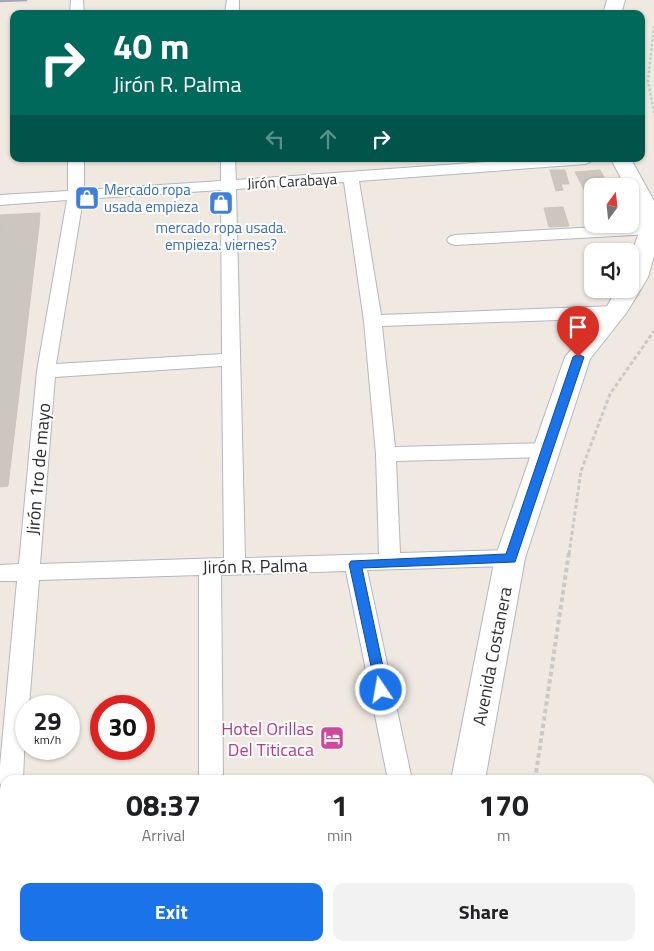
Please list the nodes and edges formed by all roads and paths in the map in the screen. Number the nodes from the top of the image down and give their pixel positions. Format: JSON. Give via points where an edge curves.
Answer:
{"nodes":[{"id":1,"x":654,"y":26,"type":"edge"},
{"id":2,"x":654,"y":113,"type":"edge"},
{"id":3,"x":76,"y":162,"type":"edge"},
{"id":4,"x":228,"y":162,"type":"edge"},
{"id":5,"x":546,"y":162,"type":"edge"},
{"id":6,"x":623,"y":162,"type":"edge"},
{"id":7,"x":350,"y":177,"type":"junction"},
{"id":8,"x":228,"y":184,"type":"junction"},
{"id":9,"x":76,"y":194,"type":"junction"},
{"id":10,"x":0,"y":200,"type":"edge"},
{"id":11,"x":650,"y":229,"type":"junction"},
{"id":12,"x":455,"y":240,"type":"dead end"},
{"id":13,"x":639,"y":267,"type":"edge"},
{"id":14,"x":604,"y":298,"type":"edge"},
{"id":15,"x":623,"y":298,"type":"edge"},
{"id":16,"x":373,"y":320,"type":"junction"},
{"id":17,"x":654,"y":331,"type":"edge"},
{"id":18,"x":231,"y":359,"type":"junction"},
{"id":19,"x":46,"y":371,"type":"junction"},
{"id":20,"x":548,"y":450,"type":"junction"},
{"id":21,"x":386,"y":454,"type":"junction"},
{"id":22,"x":510,"y":558,"type":"junction"},
{"id":23,"x":390,"y":563,"type":"junction"},
{"id":24,"x":355,"y":564,"type":"junction"},
{"id":25,"x":210,"y":567,"type":"junction"},
{"id":26,"x":235,"y":567,"type":"junction"},
{"id":27,"x":29,"y":572,"type":"junction"},
{"id":28,"x":0,"y":573,"type":"edge"},
{"id":29,"x":11,"y":775,"type":"edge"},
{"id":30,"x":211,"y":775,"type":"edge"},
{"id":31,"x":399,"y":775,"type":"edge"},
{"id":32,"x":469,"y":775,"type":"edge"},
{"id":33,"x":536,"y":775,"type":"edge"}],
"edges":[{"from":1,"to":2,"type":"path","via":[[649,100]]},
{"from":3,"to":9,"type":"street","name":"Jirón 1ro de mayo"},
{"from":4,"to":8,"type":"street"},
{"from":5,"to":7,"type":"street","name":"Jirón Carabaya"},
{"from":6,"to":11,"type":"street","name":"Avenida Costanera","via":[[646,206]]},
{"from":7,"to":8,"type":"street","name":"Jirón Carabaya"},
{"from":7,"to":16,"type":"street"},
{"from":8,"to":9,"type":"street","name":"Jirón Carabaya"},
{"from":8,"to":18,"type":"street"},
{"from":9,"to":10,"type":"street","name":"Jirón Carabaya"},
{"from":9,"to":19,"type":"street","name":"Jirón 1ro de mayo"},
{"from":11,"to":12,"type":"street"},
{"from":11,"to":13,"type":"street","name":"Avenida Costanera"},
{"from":14,"to":16,"type":"street"},
{"from":15,"to":20,"type":"street","name":"Avenida Costanera","via":[[578,357]]},
{"from":16,"to":21,"type":"street"},
{"from":17,"to":33,"type":"path","via":[[610,394],[582,471]]},
{"from":18,"to":19,"type":"street"},
{"from":18,"to":26,"type":"street"},
{"from":19,"to":27,"type":"street","name":"Jirón 1ro de mayo"},
{"from":20,"to":21,"type":"street"},
{"from":20,"to":22,"type":"street","name":"Avenida Costanera"},
{"from":21,"to":23,"type":"street"},
{"from":22,"to":23,"type":"street","name":"Jirón R. Palma"},
{"from":22,"to":32,"type":"street","name":"Avenida Costanera"},
{"from":23,"to":24,"type":"street","name":"Jirón R. Palma"},
{"from":24,"to":26,"type":"street","name":"Jirón R. Palma"},
{"from":24,"to":31,"type":"street"},
{"from":25,"to":26,"type":"street","name":"Jirón R. Palma"},
{"from":25,"to":27,"type":"street","name":"Jirón R. Palma"},
{"from":25,"to":30,"type":"street"},
{"from":27,"to":28,"type":"street","name":"Jirón R. Palma"},
{"from":27,"to":29,"type":"street","name":"Jirón 1ro de mayo"}]}
